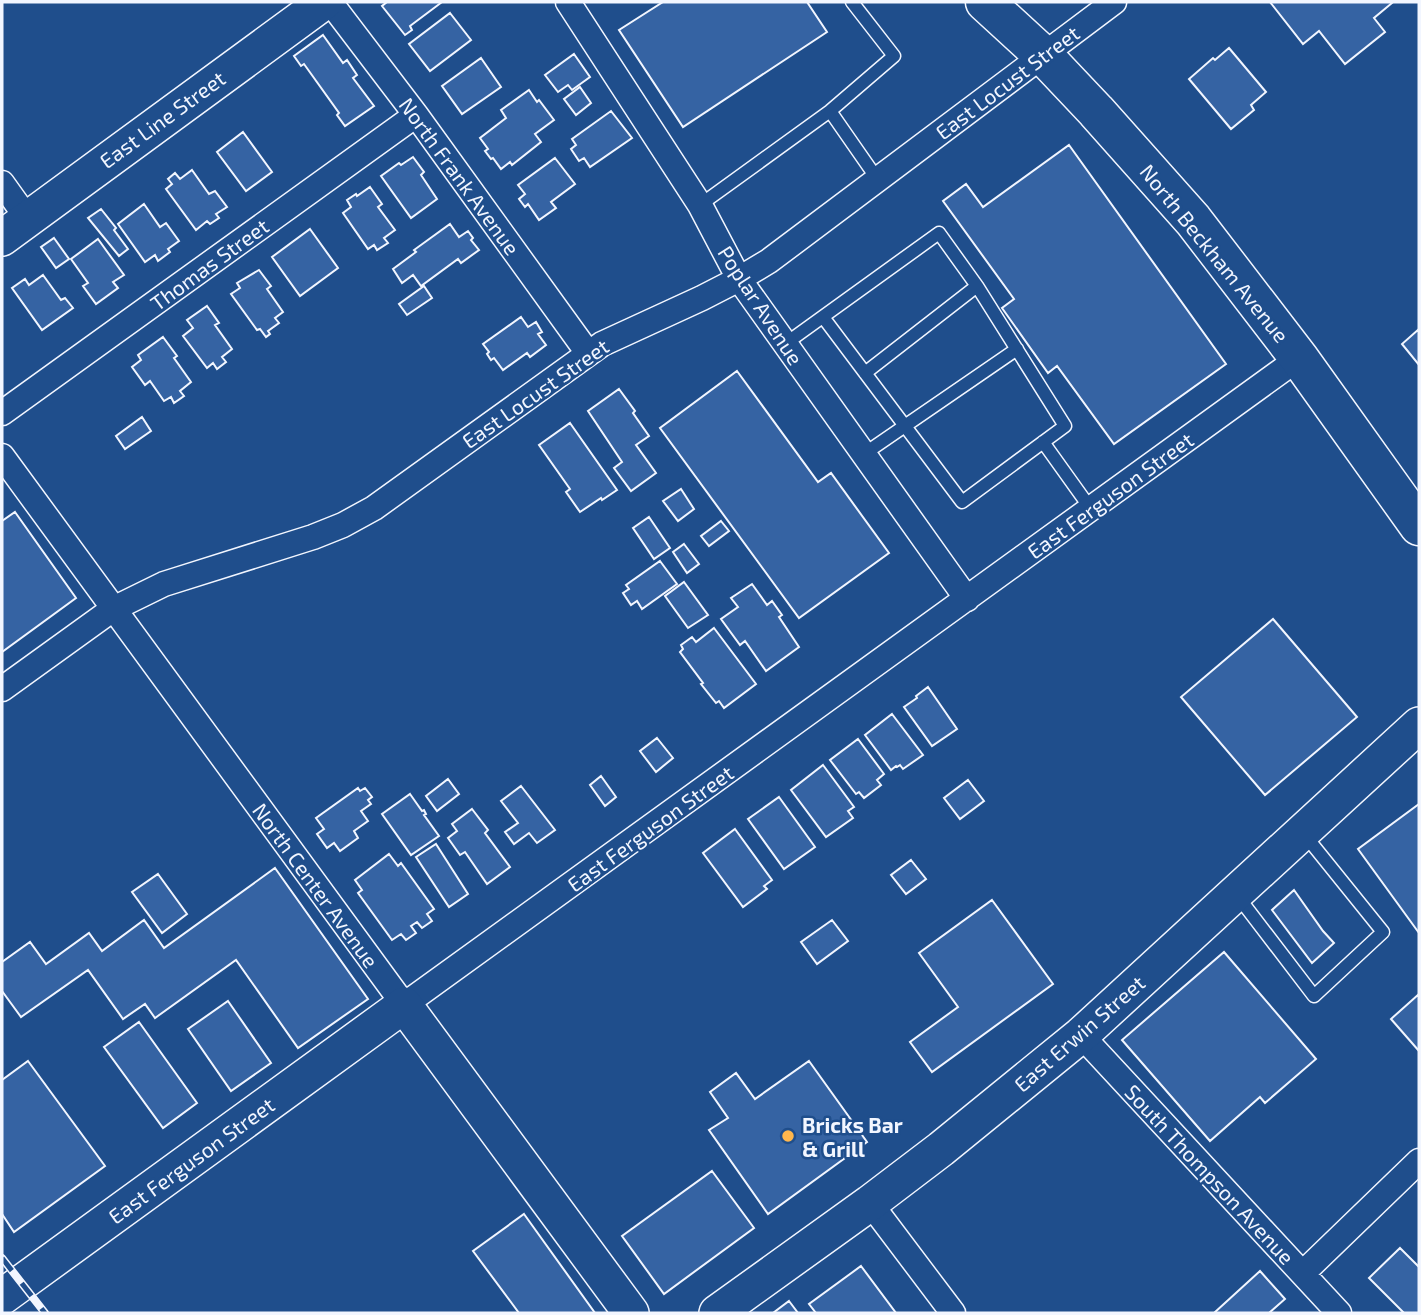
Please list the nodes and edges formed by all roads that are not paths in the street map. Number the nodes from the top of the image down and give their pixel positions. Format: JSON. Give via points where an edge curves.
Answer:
{"nodes":[{"id":1,"x":324,"y":2,"type":"edge"},
{"id":2,"x":330,"y":2,"type":"edge"},
{"id":3,"x":569,"y":2,"type":"edge"},
{"id":4,"x":852,"y":2,"type":"edge"},
{"id":5,"x":985,"y":2,"type":"edge"},
{"id":6,"x":1114,"y":2,"type":"edge"},
{"id":7,"x":1044,"y":56,"type":"junction"},
{"id":8,"x":830,"y":111,"type":"junction"},
{"id":9,"x":416,"y":115,"type":"junction"},
{"id":10,"x":878,"y":180,"type":"junction"},
{"id":11,"x":2,"y":183,"type":"edge"},
{"id":12,"x":699,"y":205,"type":"junction"},
{"id":13,"x":14,"y":228,"type":"edge"},
{"id":14,"x":739,"y":279,"type":"junction"},
{"id":15,"x":977,"y":286,"type":"junction"},
{"id":16,"x":823,"y":317,"type":"junction"},
{"id":17,"x":785,"y":344,"type":"junction"},
{"id":18,"x":1017,"y":349,"type":"junction"},
{"id":19,"x":588,"y":353,"type":"junction"},
{"id":20,"x":1298,"y":358,"type":"junction"},
{"id":21,"x":865,"y":373,"type":"junction"},
{"id":22,"x":2,"y":413,"type":"edge"},
{"id":23,"x":904,"y":426,"type":"junction"},
{"id":24,"x":1043,"y":442,"type":"junction"},
{"id":25,"x":864,"y":454,"type":"junction"},
{"id":26,"x":2,"y":456,"type":"edge"},
{"id":27,"x":1091,"y":509,"type":"junction"},
{"id":28,"x":1419,"y":526,"type":"edge"},
{"id":29,"x":967,"y":599,"type":"junction"},
{"id":30,"x":113,"y":608,"type":"junction"},
{"id":31,"x":2,"y":689,"type":"edge"},
{"id":32,"x":1418,"y":728,"type":"edge"},
{"id":33,"x":1302,"y":832,"type":"junction"},
{"id":34,"x":1236,"y":893,"type":"junction"},
{"id":35,"x":404,"y":1005,"type":"junction"},
{"id":36,"x":1081,"y":1035,"type":"junction"},
{"id":37,"x":1419,"y":1161,"type":"edge"},
{"id":38,"x":870,"y":1203,"type":"junction"},
{"id":39,"x":1303,"y":1273,"type":"junction"},
{"id":40,"x":2,"y":1297,"type":"edge"},
{"id":41,"x":631,"y":1313,"type":"edge"},
{"id":42,"x":717,"y":1313,"type":"edge"},
{"id":43,"x":953,"y":1313,"type":"edge"},
{"id":44,"x":1339,"y":1313,"type":"edge"}],
"edges":[{"from":1,"to":13,"type":"main road","name":"East Line Street"},
{"from":2,"to":9,"type":"street","name":"North Frank Avenue"},
{"from":3,"to":12,"type":"street","name":"Poplar Avenue"},
{"from":4,"to":8,"type":"lane","via":[[894,56]]},
{"from":5,"to":7,"type":"main road","name":"North Beckham Avenue"},
{"from":6,"to":7,"type":"street","name":"East Locust Street"},
{"from":7,"to":10,"type":"street","name":"East Locust Street"},
{"from":7,"to":20,"type":"main road","name":"North Beckham Avenue","via":[[1193,220]]},
{"from":8,"to":10,"type":"lane"},
{"from":8,"to":12,"type":"lane"},
{"from":9,"to":19,"type":"street","name":"North Frank Avenue"},
{"from":9,"to":22,"type":"street","name":"Thomas Street"},
{"from":10,"to":14,"type":"street","name":"East Locust Street"},
{"from":11,"to":13,"type":"street"},
{"from":12,"to":14,"type":"street","name":"Poplar Avenue"},
{"from":14,"to":17,"type":"street","name":"Poplar Avenue"},
{"from":14,"to":19,"type":"street","name":"East Locust Street"},
{"from":15,"to":16,"type":"lane","via":[[939,233]]},
{"from":15,"to":18,"type":"lane"},
{"from":15,"to":21,"type":"lane"},
{"from":16,"to":17,"type":"lane"},
{"from":16,"to":21,"type":"lane"},
{"from":17,"to":25,"type":"street","name":"Poplar Avenue"},
{"from":18,"to":23,"type":"lane"},
{"from":18,"to":24,"type":"lane","via":[[1065,426]]},
{"from":19,"to":30,"type":"street","name":"East Locust Street","via":[[374,508],[343,525],[164,584]]},
{"from":20,"to":27,"type":"street","name":"East Ferguson Street"},
{"from":20,"to":28,"type":"main road","name":"North Beckham Avenue"},
{"from":21,"to":23,"type":"lane"},
{"from":23,"to":24,"type":"lane","via":[[962,502]]},
{"from":23,"to":25,"type":"lane"},
{"from":24,"to":27,"type":"lane"},
{"from":25,"to":29,"type":"street","name":"Poplar Avenue"},
{"from":26,"to":30,"type":"street","name":"North Center Avenue"},
{"from":27,"to":29,"type":"street","name":"East Ferguson Street"},
{"from":29,"to":35,"type":"street","name":"East Ferguson Street"},
{"from":30,"to":31,"type":"street","name":"East Locust Street"},
{"from":30,"to":35,"type":"street","name":"North Center Avenue"},
{"from":32,"to":33,"type":"main road","name":"East Erwin Street"},
{"from":33,"to":34,"type":"main road","name":"East Erwin Street"},
{"from":33,"to":34,"type":"lane","via":[[1383,932],[1314,996]]},
{"from":34,"to":36,"type":"main road","name":"East Erwin Street"},
{"from":35,"to":40,"type":"main road","name":"East Ferguson Street"},
{"from":35,"to":41,"type":"main road","name":"North Center Avenue"},
{"from":36,"to":38,"type":"main road","name":"East Erwin Street"},
{"from":36,"to":39,"type":"street","name":"South Thompson Avenue"},
{"from":37,"to":39,"type":"street"},
{"from":38,"to":42,"type":"main road","name":"East Erwin Street"},
{"from":38,"to":43,"type":"street"},
{"from":39,"to":44,"type":"street","name":"South Thompson Avenue"}]}
